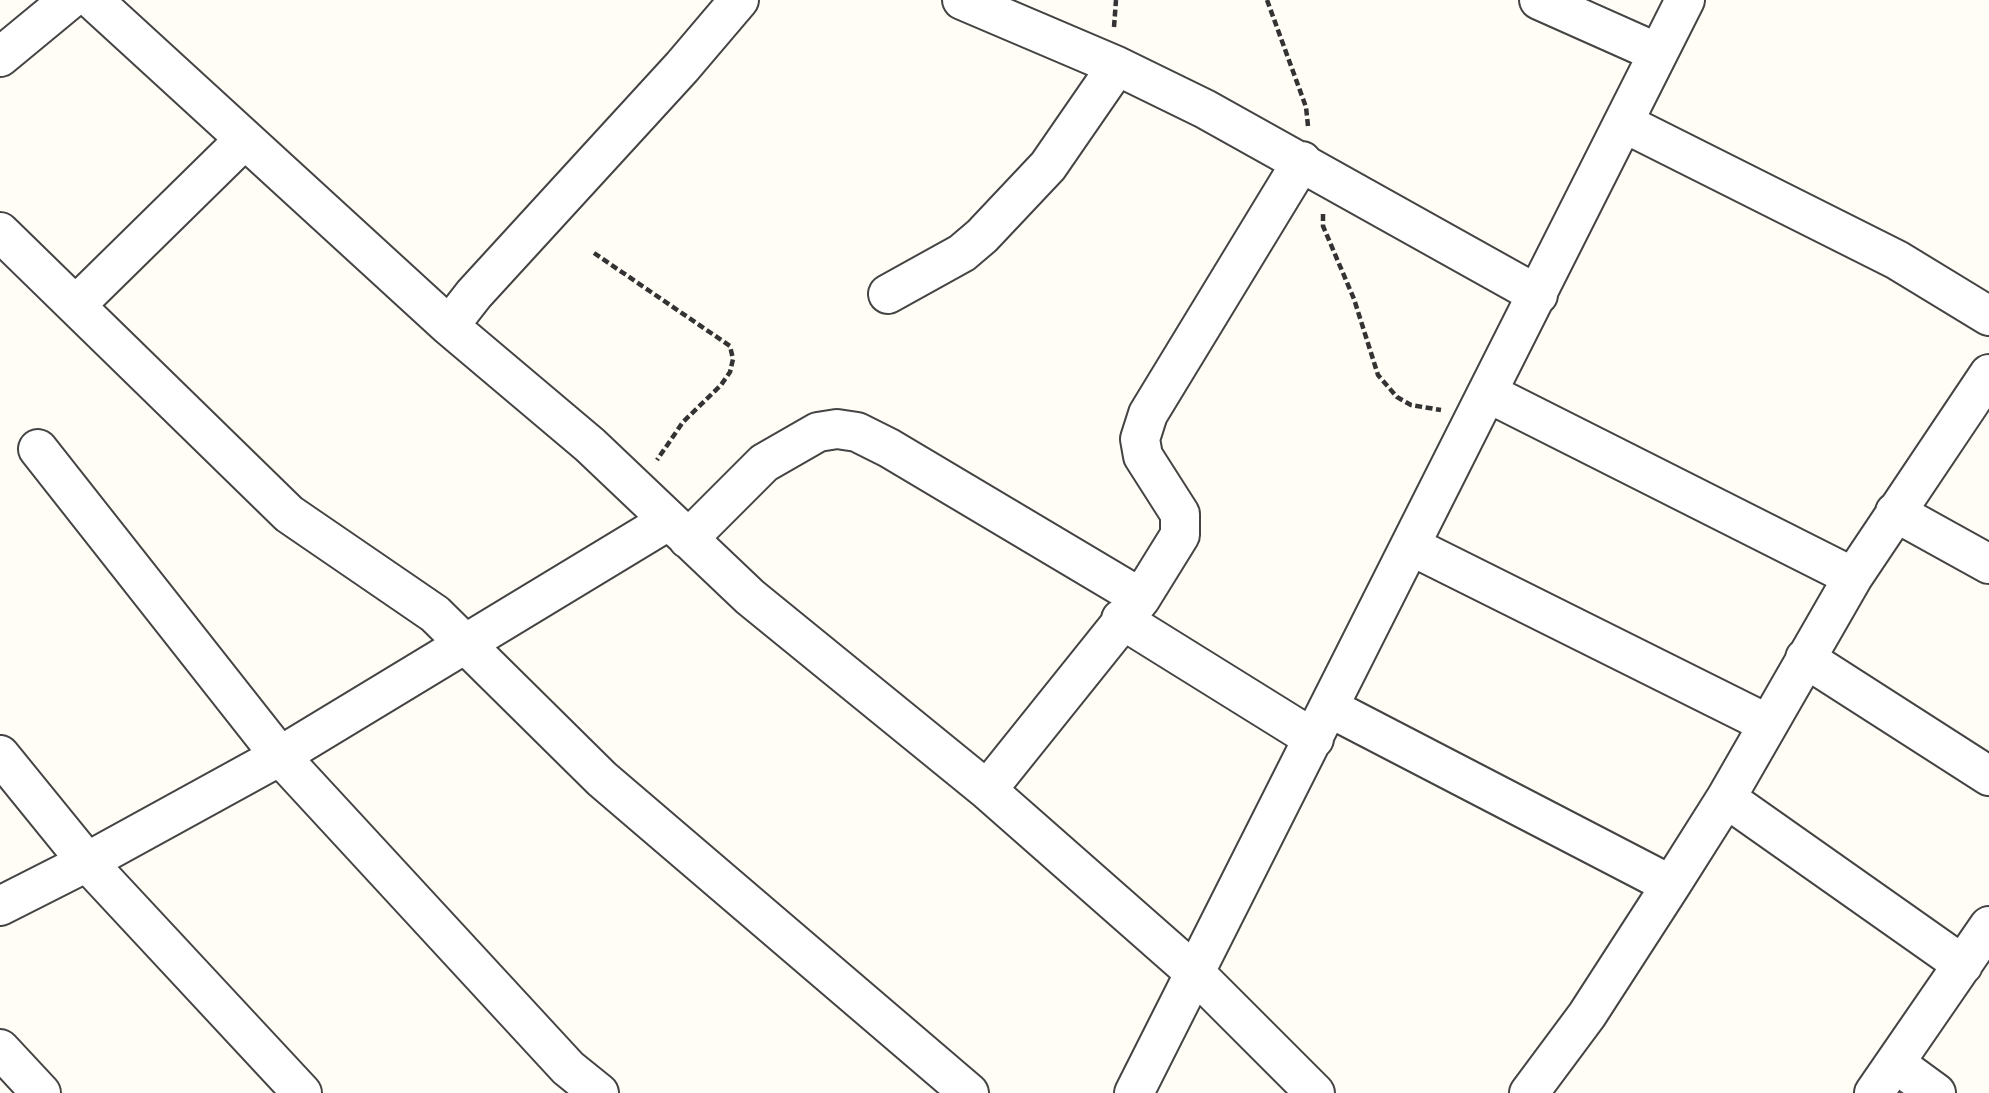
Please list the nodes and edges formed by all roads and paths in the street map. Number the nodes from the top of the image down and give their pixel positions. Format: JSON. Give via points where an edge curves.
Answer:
{"nodes":[{"id":1,"x":69,"y":0,"type":"edge"},
{"id":2,"x":93,"y":0,"type":"edge"},
{"id":3,"x":738,"y":0,"type":"edge"},
{"id":4,"x":962,"y":0,"type":"edge"},
{"id":5,"x":1266,"y":0,"type":"edge"},
{"id":6,"x":1539,"y":0,"type":"edge"},
{"id":7,"x":1685,"y":0,"type":"edge"},
{"id":8,"x":1658,"y":52,"type":"junction"},
{"id":9,"x":0,"y":57,"type":"edge"},
{"id":10,"x":1117,"y":66,"type":"junction"},
{"id":11,"x":1624,"y":123,"type":"junction"},
{"id":12,"x":243,"y":141,"type":"junction"},
{"id":13,"x":1311,"y":166,"type":"junction"},
{"id":14,"x":0,"y":232,"type":"edge"},
{"id":15,"x":594,"y":253,"type":"dead end"},
{"id":16,"x":888,"y":294,"type":"dead end"},
{"id":17,"x":1538,"y":295,"type":"junction"},
{"id":18,"x":76,"y":305,"type":"junction"},
{"id":19,"x":1989,"y":316,"type":"edge"},
{"id":20,"x":449,"y":326,"type":"junction"},
{"id":21,"x":1989,"y":374,"type":"edge"},
{"id":22,"x":1482,"y":405,"type":"junction"},
{"id":23,"x":38,"y":449,"type":"dead end"},
{"id":24,"x":635,"y":488,"type":"junction"},
{"id":25,"x":1895,"y":512,"type":"junction"},
{"id":26,"x":678,"y":530,"type":"junction"},
{"id":27,"x":1411,"y":546,"type":"junction"},
{"id":28,"x":1989,"y":564,"type":"edge"},
{"id":29,"x":1853,"y":577,"type":"junction"},
{"id":30,"x":1131,"y":609,"type":"junction"},
{"id":31,"x":468,"y":645,"type":"junction"},
{"id":32,"x":1805,"y":659,"type":"junction"},
{"id":33,"x":1322,"y":723,"type":"junction"},
{"id":34,"x":1768,"y":724,"type":"junction"},
{"id":35,"x":0,"y":755,"type":"edge"},
{"id":36,"x":280,"y":756,"type":"junction"},
{"id":37,"x":1989,"y":776,"type":"edge"},
{"id":38,"x":988,"y":790,"type":"junction"},
{"id":39,"x":1726,"y":798,"type":"junction"},
{"id":40,"x":87,"y":862,"type":"junction"},
{"id":41,"x":1671,"y":885,"type":"junction"},
{"id":42,"x":0,"y":906,"type":"edge"},
{"id":43,"x":1989,"y":926,"type":"edge"},
{"id":44,"x":1963,"y":965,"type":"junction"},
{"id":45,"x":1196,"y":974,"type":"junction"},
{"id":46,"x":0,"y":1049,"type":"edge"},
{"id":47,"x":1895,"y":1063,"type":"junction"},
{"id":48,"x":41,"y":1093,"type":"edge"},
{"id":49,"x":302,"y":1093,"type":"edge"},
{"id":50,"x":599,"y":1093,"type":"edge"},
{"id":51,"x":969,"y":1093,"type":"edge"},
{"id":52,"x":1134,"y":1093,"type":"edge"},
{"id":53,"x":1315,"y":1093,"type":"edge"},
{"id":54,"x":1529,"y":1093,"type":"edge"},
{"id":55,"x":1874,"y":1093,"type":"edge"},
{"id":56,"x":1936,"y":1093,"type":"edge"}],
"edges":[{"from":1,"to":9,"type":"street"},
{"from":2,"to":12,"type":"street"},
{"from":3,"to":20,"type":"street"},
{"from":4,"to":10,"type":"street"},
{"from":5,"to":13,"type":"path","via":[[1306,107]]},
{"from":6,"to":8,"type":"street"},
{"from":7,"to":8,"type":"street"},
{"from":8,"to":11,"type":"street"},
{"from":10,"to":13,"type":"street"},
{"from":10,"to":16,"type":"street","via":[[1048,166],[982,236],[962,253]]},
{"from":11,"to":17,"type":"street"},
{"from":11,"to":19,"type":"street","via":[[1897,260]]},
{"from":12,"to":18,"type":"street"},
{"from":12,"to":20,"type":"street"},
{"from":13,"to":17,"type":"street"},
{"from":13,"to":22,"type":"path","via":[[1323,226],[1386,387],[1411,405]]},
{"from":13,"to":30,"type":"street","via":[[1148,414],[1140,439],[1143,456],[1180,514],[1180,535]]},
{"from":14,"to":18,"type":"street"},
{"from":15,"to":24,"type":"path","via":[[722,339],[730,346],[733,359],[721,385],[683,422]]},
{"from":17,"to":22,"type":"street"},
{"from":18,"to":31,"type":"street","via":[[289,514],[435,614]]},
{"from":20,"to":24,"type":"street"},
{"from":21,"to":25,"type":"street"},
{"from":22,"to":27,"type":"street"},
{"from":22,"to":29,"type":"street"},
{"from":23,"to":36,"type":"street"},
{"from":24,"to":26,"type":"street"},
{"from":25,"to":28,"type":"street"},
{"from":25,"to":29,"type":"street"},
{"from":26,"to":30,"type":"street","via":[[764,463],[818,432],[857,432]]},
{"from":26,"to":31,"type":"street"},
{"from":26,"to":38,"type":"street","via":[[750,597]]},
{"from":27,"to":33,"type":"street"},
{"from":27,"to":34,"type":"street"},
{"from":29,"to":32,"type":"street"},
{"from":30,"to":33,"type":"street"},
{"from":30,"to":38,"type":"street"},
{"from":31,"to":36,"type":"street"},
{"from":31,"to":51,"type":"street","via":[[602,779]]},
{"from":32,"to":34,"type":"street"},
{"from":32,"to":37,"type":"street"},
{"from":33,"to":41,"type":"street"},
{"from":33,"to":45,"type":"street"},
{"from":34,"to":39,"type":"street"},
{"from":35,"to":40,"type":"street"},
{"from":36,"to":40,"type":"street"},
{"from":36,"to":50,"type":"street","via":[[568,1068]]},
{"from":38,"to":45,"type":"street"},
{"from":39,"to":41,"type":"street"},
{"from":39,"to":44,"type":"street"},
{"from":40,"to":42,"type":"street"},
{"from":40,"to":49,"type":"street"},
{"from":41,"to":54,"type":"street","via":[[1587,1015]]},
{"from":43,"to":44,"type":"street"},
{"from":44,"to":47,"type":"street"},
{"from":45,"to":52,"type":"street"},
{"from":45,"to":53,"type":"street"},
{"from":46,"to":48,"type":"street"},
{"from":47,"to":55,"type":"street"},
{"from":47,"to":56,"type":"street"}]}
